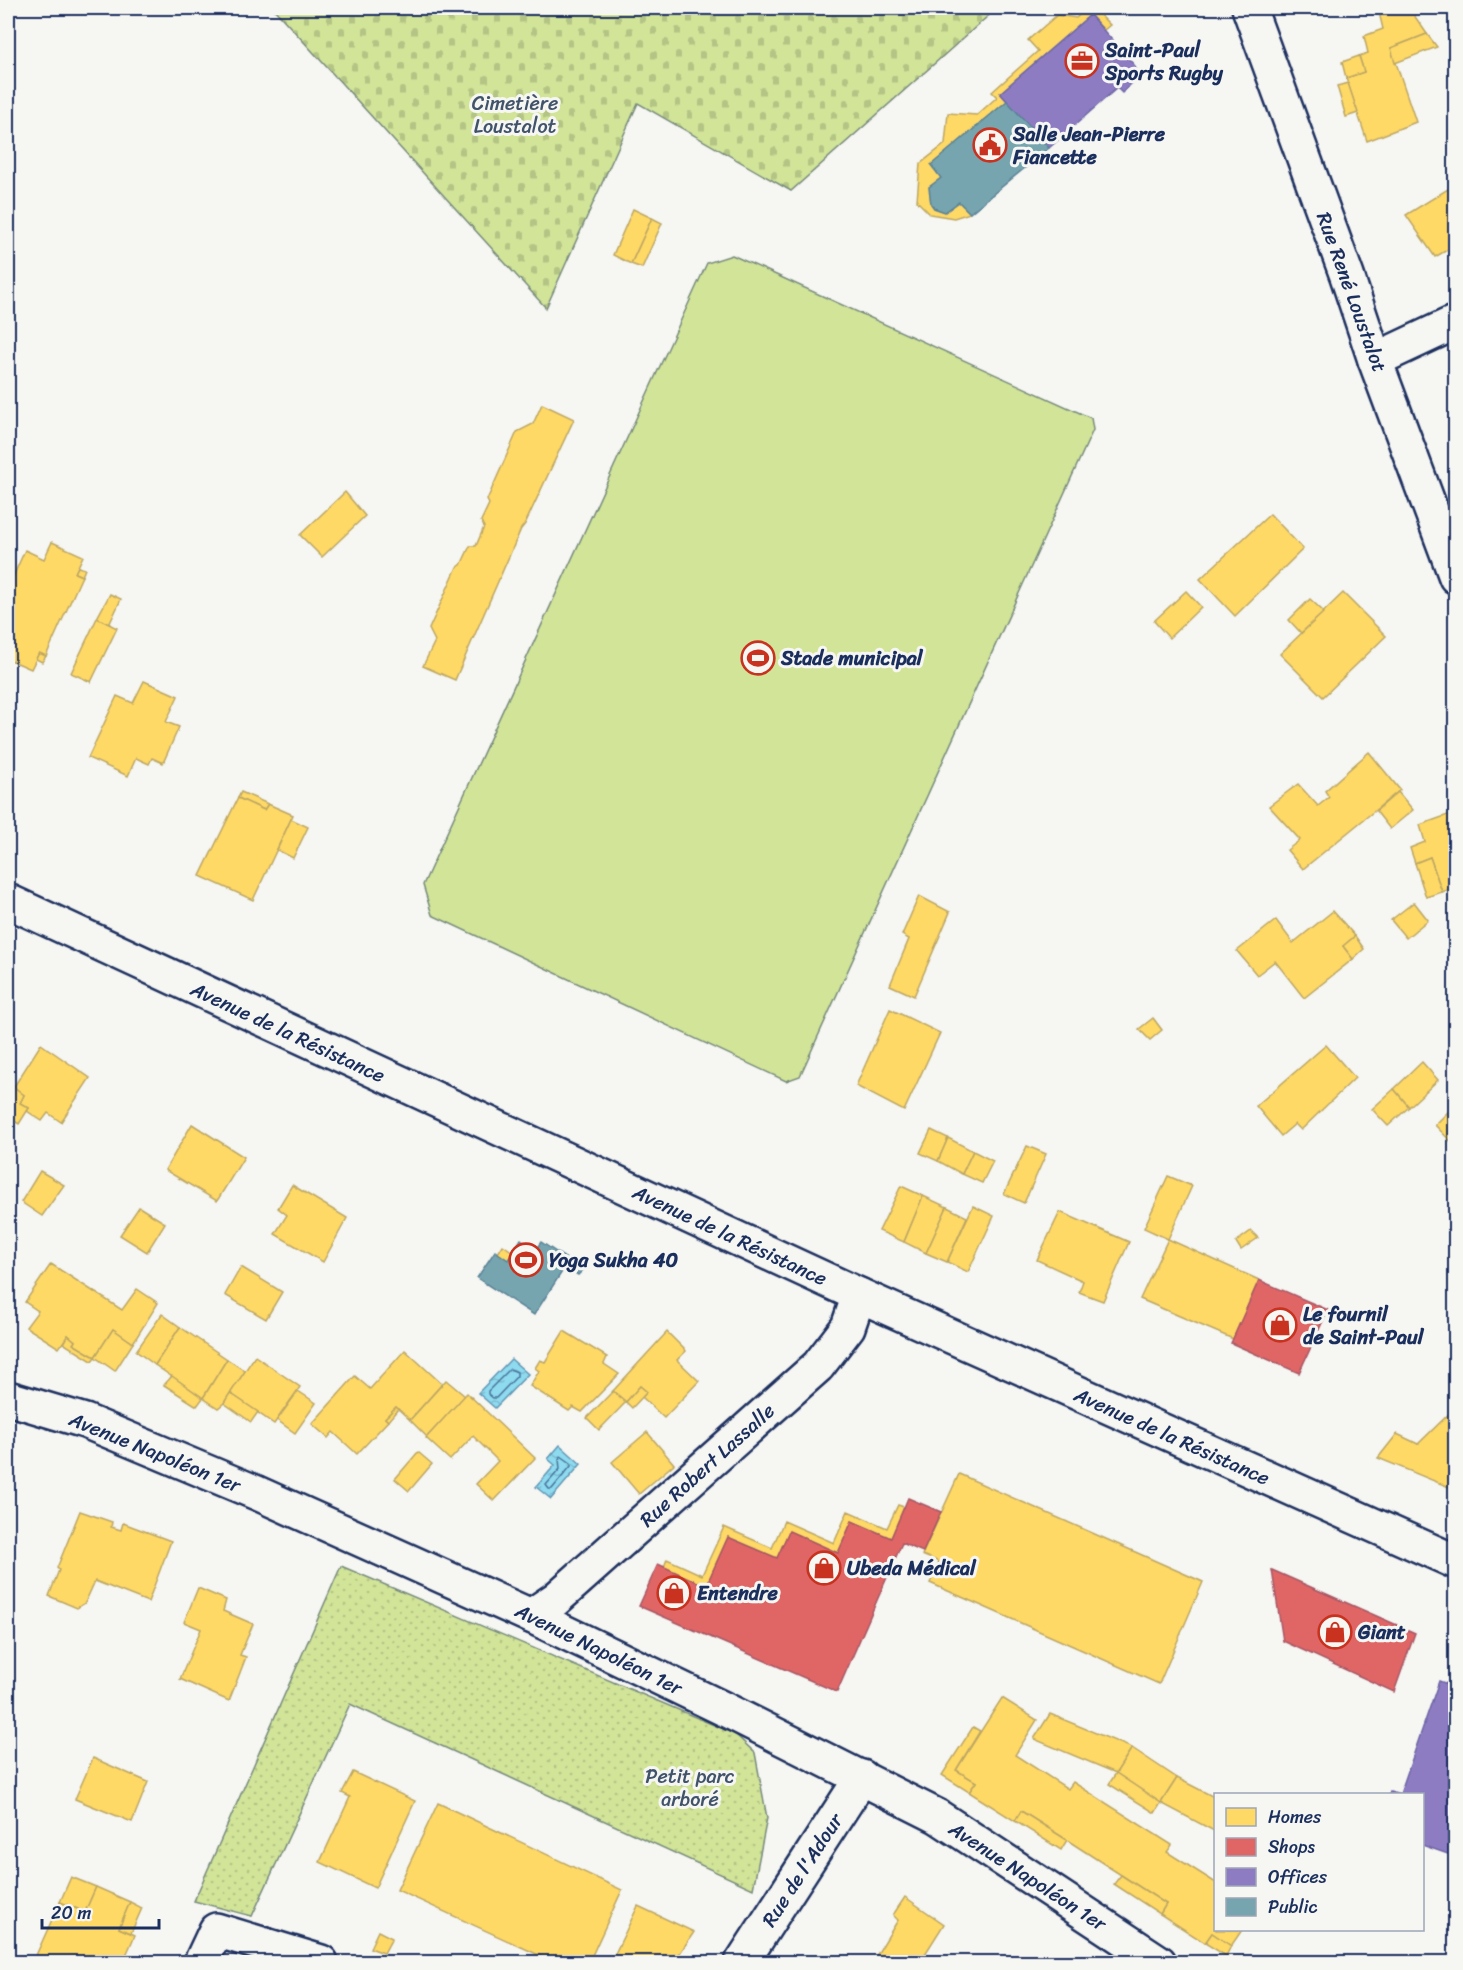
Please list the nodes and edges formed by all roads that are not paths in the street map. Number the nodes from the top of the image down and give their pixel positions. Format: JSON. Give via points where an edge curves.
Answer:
{"nodes":[{"id":1,"x":1249,"y":8,"type":"edge"},
{"id":2,"x":1455,"y":322,"type":"edge"},
{"id":3,"x":1375,"y":360,"type":"junction"},
{"id":4,"x":1455,"y":577,"type":"edge"},
{"id":5,"x":8,"y":901,"type":"edge"},
{"id":6,"x":860,"y":1295,"type":"junction"},
{"id":7,"x":8,"y":1398,"type":"edge"},
{"id":8,"x":1455,"y":1562,"type":"edge"},
{"id":9,"x":531,"y":1616,"type":"junction"},
{"id":10,"x":862,"y":1777,"type":"junction"},
{"id":11,"x":201,"y":1962,"type":"edge"},
{"id":12,"x":321,"y":1962,"type":"edge"},
{"id":13,"x":742,"y":1962,"type":"edge"},
{"id":14,"x":1159,"y":1962,"type":"edge"}],
"edges":[{"from":1,"to":3,"type":"street","name":"Rue René Loustalot"},
{"from":2,"to":3,"type":"street"},
{"from":3,"to":4,"type":"street","name":"Rue René Loustalot"},
{"from":5,"to":6,"type":"street","name":"Avenue de la Résistance"},
{"from":6,"to":8,"type":"street","name":"Avenue de la Résistance"},
{"from":6,"to":9,"type":"street","name":"Rue Robert Lassalle","via":[[848,1327],[818,1366],[556,1599]]},
{"from":7,"to":9,"type":"street","name":"Avenue Napoléon 1er","via":[[85,1421]]},
{"from":9,"to":10,"type":"street","name":"Avenue Napoléon 1er"},
{"from":10,"to":13,"type":"street","name":"Rue de l'Adour"},
{"from":10,"to":14,"type":"street","name":"Avenue Napoléon 1er","via":[[937,1816]]},
{"from":11,"to":12,"type":"street","via":[[216,1930]]}]}
